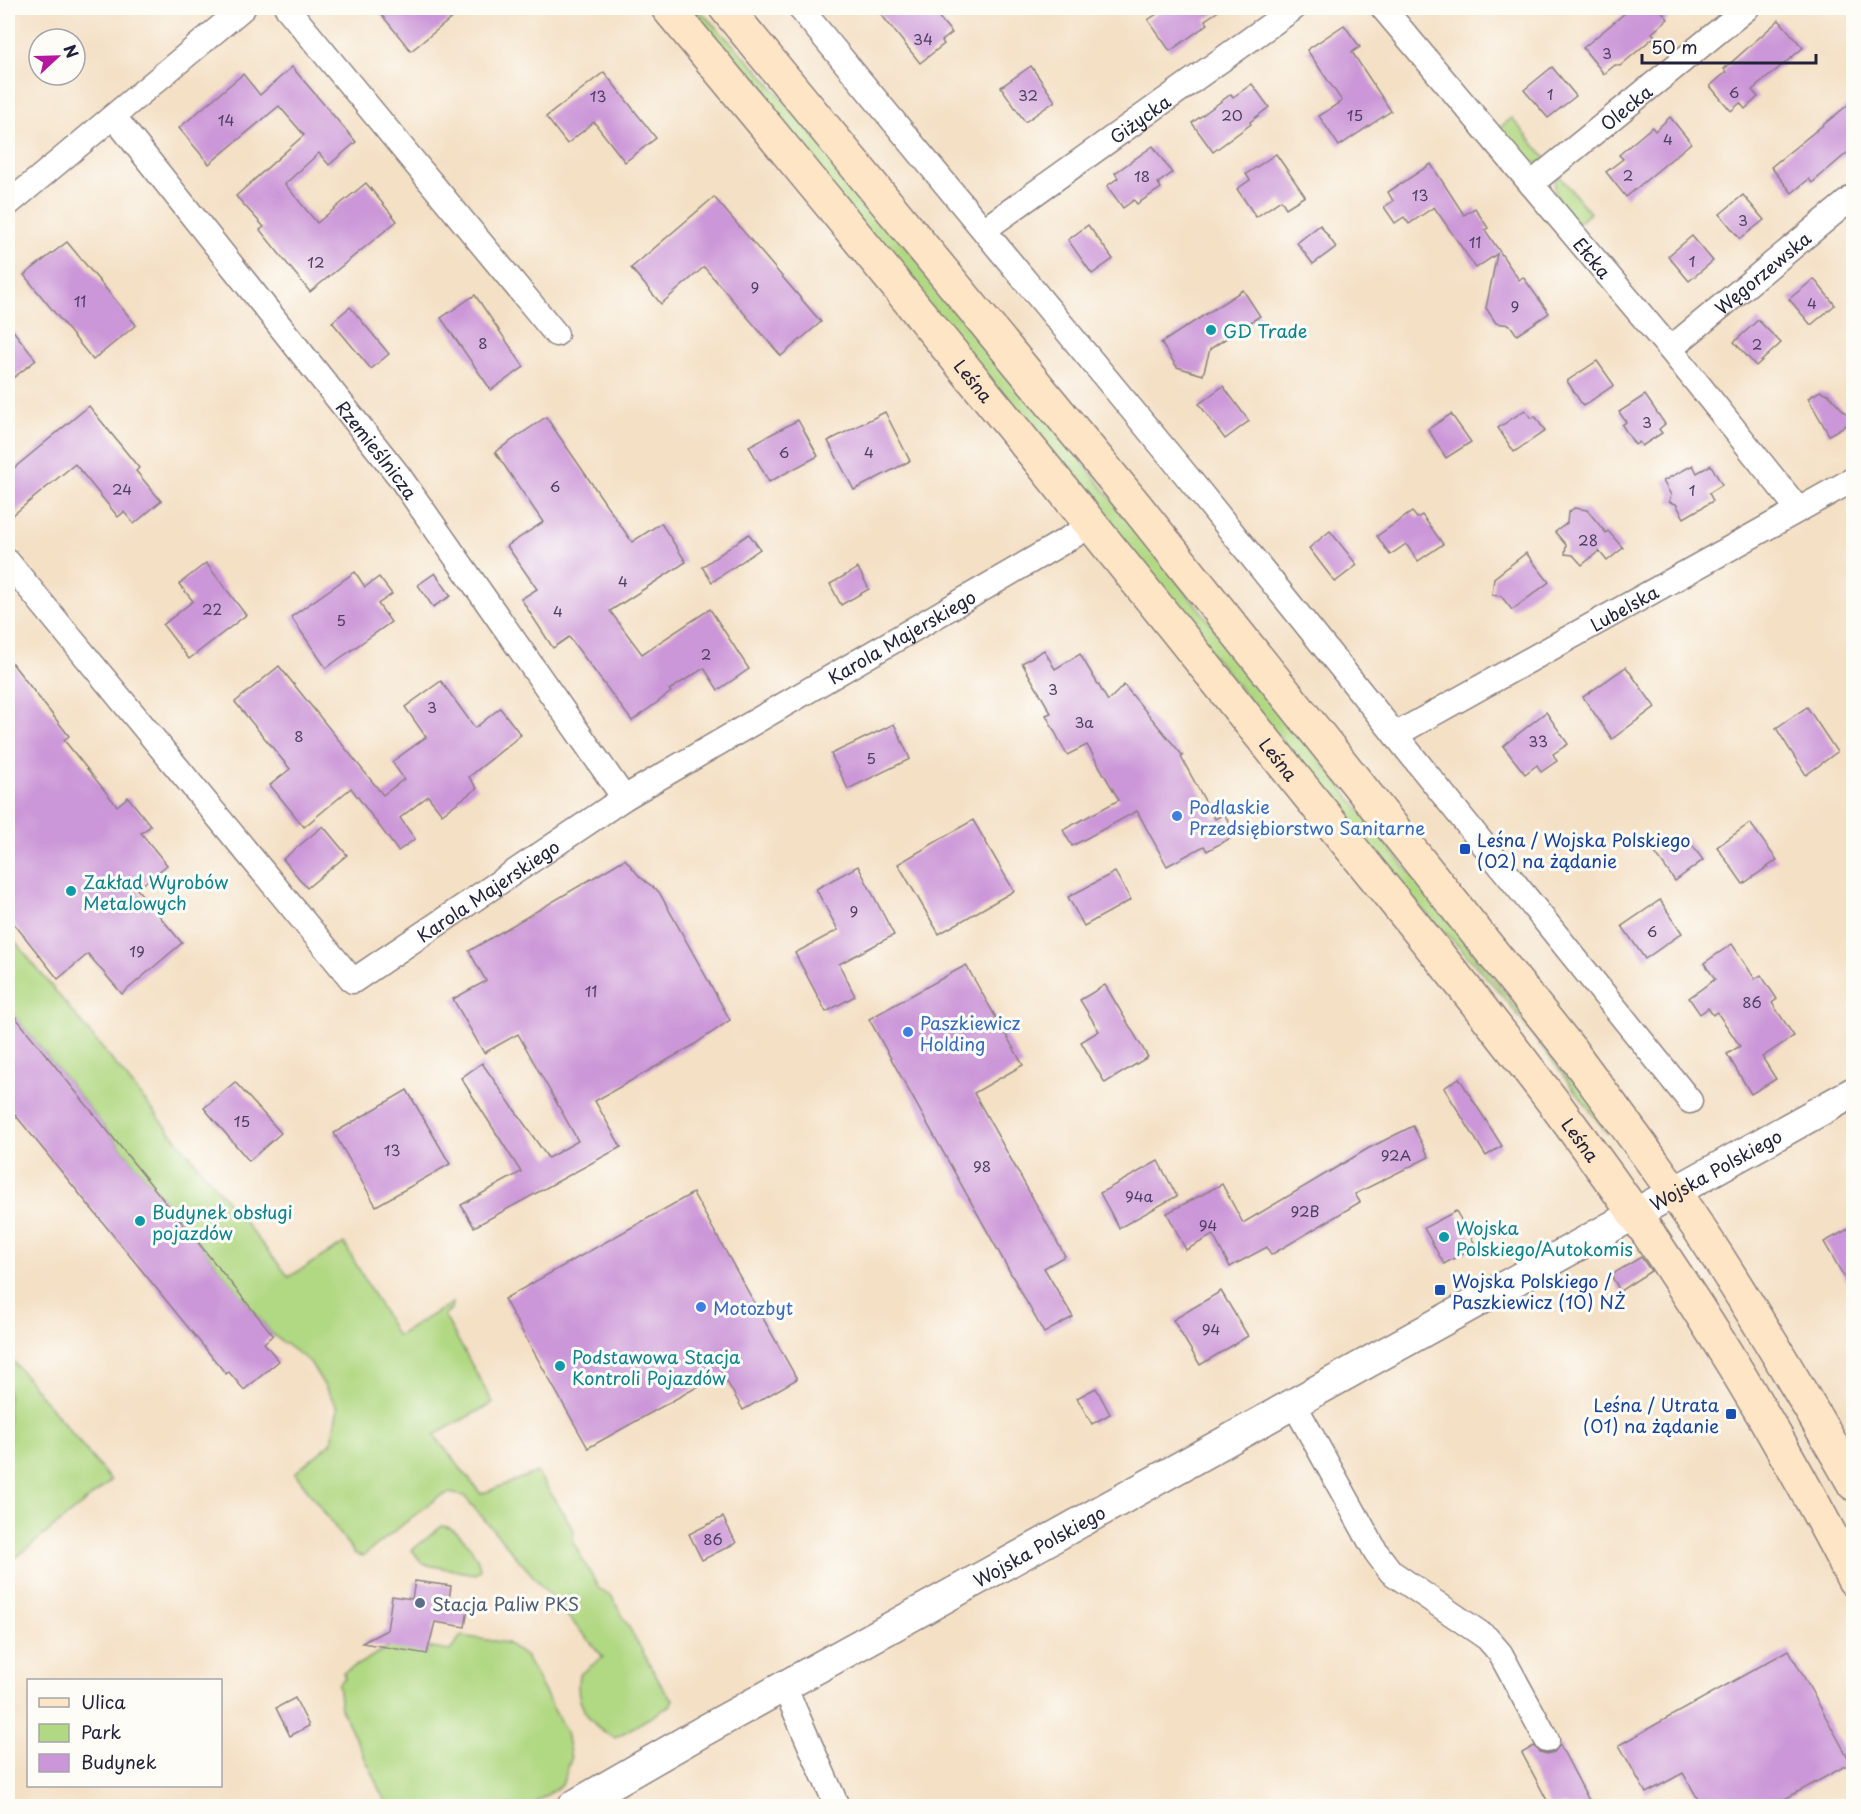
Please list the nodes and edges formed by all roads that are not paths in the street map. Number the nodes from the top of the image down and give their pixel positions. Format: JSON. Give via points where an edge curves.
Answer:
{"nodes":[{"id":1,"x":243,"y":8,"type":"edge"},
{"id":2,"x":287,"y":8,"type":"edge"},
{"id":3,"x":668,"y":8,"type":"edge"},
{"id":4,"x":726,"y":8,"type":"edge"},
{"id":5,"x":800,"y":8,"type":"edge"},
{"id":6,"x":1294,"y":8,"type":"edge"},
{"id":7,"x":1383,"y":8,"type":"edge"},
{"id":8,"x":1747,"y":8,"type":"edge"},
{"id":9,"x":114,"y":117,"type":"junction"},
{"id":10,"x":1531,"y":184,"type":"junction"},
{"id":11,"x":1854,"y":196,"type":"edge"},
{"id":12,"x":8,"y":204,"type":"edge"},
{"id":13,"x":985,"y":229,"type":"junction"},
{"id":14,"x":556,"y":334,"type":"dead end"},
{"id":15,"x":1670,"y":349,"type":"junction"},
{"id":16,"x":1854,"y":479,"type":"edge"},
{"id":17,"x":1798,"y":509,"type":"junction"},
{"id":18,"x":1092,"y":525,"type":"junction"},
{"id":19,"x":8,"y":562,"type":"edge"},
{"id":20,"x":1395,"y":735,"type":"junction"},
{"id":21,"x":624,"y":798,"type":"junction"},
{"id":22,"x":1854,"y":1092,"type":"edge"},
{"id":23,"x":1690,"y":1101,"type":"dead end"},
{"id":24,"x":1674,"y":1192,"type":"junction"},
{"id":25,"x":1635,"y":1214,"type":"junction"},
{"id":26,"x":1294,"y":1404,"type":"junction"},
{"id":27,"x":1854,"y":1484,"type":"edge"},
{"id":28,"x":1854,"y":1580,"type":"edge"},
{"id":29,"x":784,"y":1686,"type":"junction"},
{"id":30,"x":1547,"y":1740,"type":"dead end"},
{"id":31,"x":573,"y":1806,"type":"edge"},
{"id":32,"x":837,"y":1806,"type":"edge"}],
"edges":[{"from":1,"to":9,"type":"street"},
{"from":2,"to":14,"type":"street"},
{"from":3,"to":18,"type":"main road","name":"Leśna"},
{"from":4,"to":24,"type":"main road","via":[[1495,954]]},
{"from":5,"to":13,"type":"street"},
{"from":6,"to":13,"type":"street","name":"Giżycka"},
{"from":7,"to":10,"type":"street","name":"Ełcka"},
{"from":8,"to":10,"type":"street","name":"Olecka"},
{"from":9,"to":12,"type":"street"},
{"from":9,"to":21,"type":"street","name":"Rzemieślnicza","via":[[399,476]]},
{"from":10,"to":15,"type":"street","name":"Ełcka"},
{"from":11,"to":15,"type":"street","name":"Węgorzewska"},
{"from":13,"to":20,"type":"street"},
{"from":15,"to":17,"type":"street","name":"Ełcka"},
{"from":16,"to":17,"type":"street","name":"Lubelska"},
{"from":17,"to":20,"type":"street","name":"Lubelska"},
{"from":18,"to":21,"type":"street","name":"Karola Majerskiego"},
{"from":18,"to":25,"type":"main road","name":"Leśna","via":[[1519,1056]]},
{"from":19,"to":21,"type":"street","name":"Karola Majerskiego","via":[[353,981]]},
{"from":20,"to":23,"type":"street"},
{"from":22,"to":24,"type":"street","name":"Wojska Polskiego"},
{"from":24,"to":25,"type":"street","name":"Wojska Polskiego"},
{"from":24,"to":27,"type":"main road","via":[[1793,1379]]},
{"from":25,"to":26,"type":"street","name":"Wojska Polskiego"},
{"from":25,"to":28,"type":"main road","name":"Leśna","via":[[1753,1400]]},
{"from":26,"to":29,"type":"street","name":"Wojska Polskiego"},
{"from":26,"to":30,"type":"street","via":[[1391,1572],[1487,1638],[1500,1653]]},
{"from":29,"to":31,"type":"street","name":"Wojska Polskiego"},
{"from":29,"to":32,"type":"street"}]}
